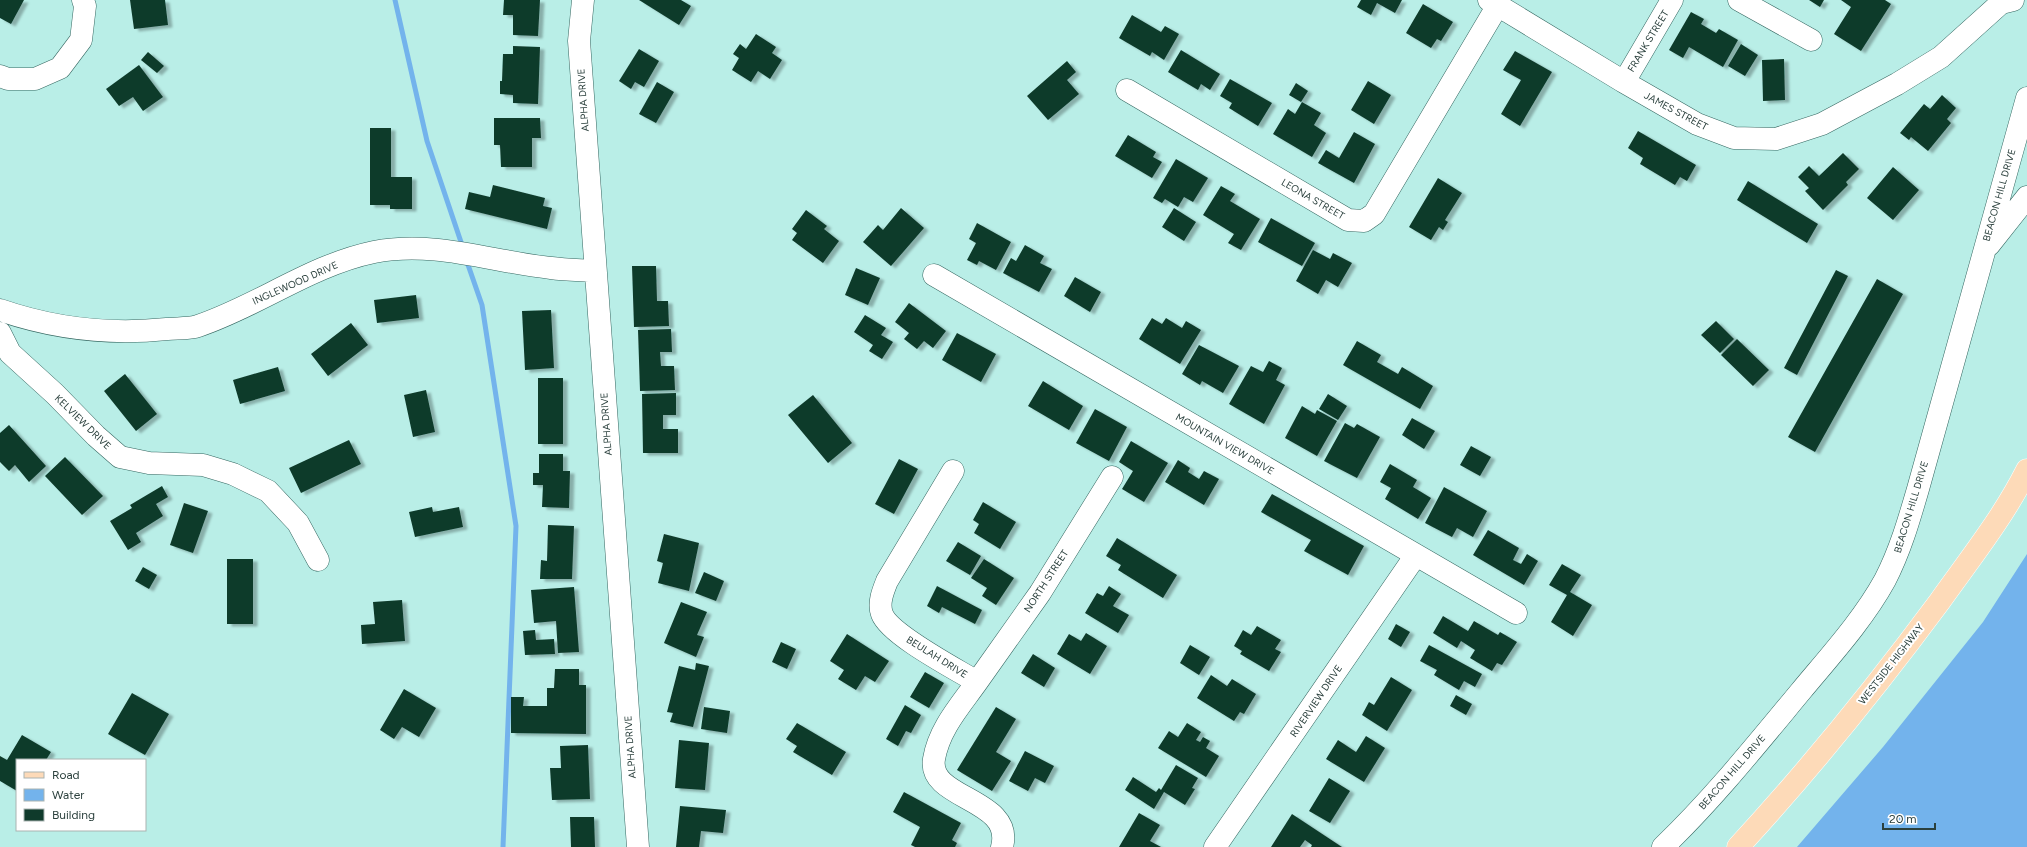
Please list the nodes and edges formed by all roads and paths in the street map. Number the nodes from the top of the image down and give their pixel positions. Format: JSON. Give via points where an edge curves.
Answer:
{"nodes":[{"id":1,"x":83,"y":0,"type":"edge"},
{"id":2,"x":583,"y":0,"type":"edge"},
{"id":3,"x":1672,"y":0,"type":"edge"},
{"id":4,"x":1739,"y":0,"type":"edge"},
{"id":5,"x":2013,"y":0,"type":"edge"},
{"id":6,"x":1494,"y":3,"type":"edge"},
{"id":7,"x":1811,"y":40,"type":"dead end"},
{"id":8,"x":0,"y":76,"type":"edge"},
{"id":9,"x":1624,"y":82,"type":"junction"},
{"id":10,"x":1127,"y":90,"type":"dead end"},
{"id":11,"x":2027,"y":98,"type":"edge"},
{"id":12,"x":2027,"y":197,"type":"edge"},
{"id":13,"x":1983,"y":252,"type":"junction"},
{"id":14,"x":595,"y":271,"type":"junction"},
{"id":15,"x":934,"y":275,"type":"dead end"},
{"id":16,"x":0,"y":310,"type":"edge"},
{"id":17,"x":0,"y":333,"type":"edge"},
{"id":18,"x":2027,"y":470,"type":"edge"},
{"id":19,"x":953,"y":471,"type":"dead end"},
{"id":20,"x":1112,"y":477,"type":"dead end"},
{"id":21,"x":1416,"y":554,"type":"junction"},
{"id":22,"x":318,"y":560,"type":"dead end"},
{"id":23,"x":1516,"y":613,"type":"dead end"},
{"id":24,"x":977,"y":682,"type":"junction"},
{"id":25,"x":638,"y":847,"type":"edge"},
{"id":26,"x":1002,"y":847,"type":"edge"},
{"id":27,"x":1215,"y":847,"type":"edge"},
{"id":28,"x":1663,"y":847,"type":"edge"},
{"id":29,"x":1738,"y":847,"type":"edge"}],
"edges":[{"from":1,"to":8,"type":"street","via":[[85,6],[81,40],[60,68],[35,79],[8,79]]},
{"from":2,"to":14,"type":"street","name":"ALPHA DRIVE","via":[[579,41]]},
{"from":3,"to":9,"type":"street","name":"FRANK STREET"},
{"from":4,"to":7,"type":"street"},
{"from":5,"to":9,"type":"street","name":"JAMES STREET","via":[[2001,3],[1941,58],[1897,84],[1822,124],[1776,139],[1734,138],[1697,124]]},
{"from":6,"to":9,"type":"street","name":"JAMES STREET"},
{"from":6,"to":10,"type":"street","name":"LEONA STREET","via":[[1374,214],[1364,221],[1348,220]]},
{"from":11,"to":13,"type":"street","name":"BEACON HILL DRIVE"},
{"from":12,"to":13,"type":"street"},
{"from":13,"to":28,"type":"street","name":"BEACON HILL DRIVE","via":[[1918,489],[1901,545],[1884,580],[1835,650],[1732,775]]},
{"from":14,"to":16,"type":"street","name":"INGLEWOOD DRIVE","via":[[551,268],[454,251],[412,248],[374,252],[338,262],[196,326],[132,333],[73,329],[27,320]]},
{"from":14,"to":25,"type":"street","name":"ALPHA DRIVE"},
{"from":15,"to":21,"type":"street","name":"MOUNTAIN VIEW DRIVE"},
{"from":17,"to":22,"type":"street","name":"KELVIEW DRIVE","via":[[10,353],[120,456],[149,464],[202,465],[233,474],[268,491],[298,523]]},
{"from":18,"to":29,"type":"main road","name":"WESTSIDE HIGHWAY","via":[[2017,491],[1903,651],[1782,798]]},
{"from":19,"to":24,"type":"street","name":"BEULAH DRIVE","via":[[887,581],[880,600],[882,614],[894,631]]},
{"from":20,"to":24,"type":"street","name":"NORTH STREET","via":[[1040,593]]},
{"from":21,"to":23,"type":"street","name":"MOUNTAIN VIEW DRIVE"},
{"from":21,"to":27,"type":"street","name":"RIVERVIEW DRIVE"},
{"from":24,"to":26,"type":"street","name":"BEULAH DRIVE","via":[[944,730],[934,760],[937,778],[985,808],[1000,823]]}]}
